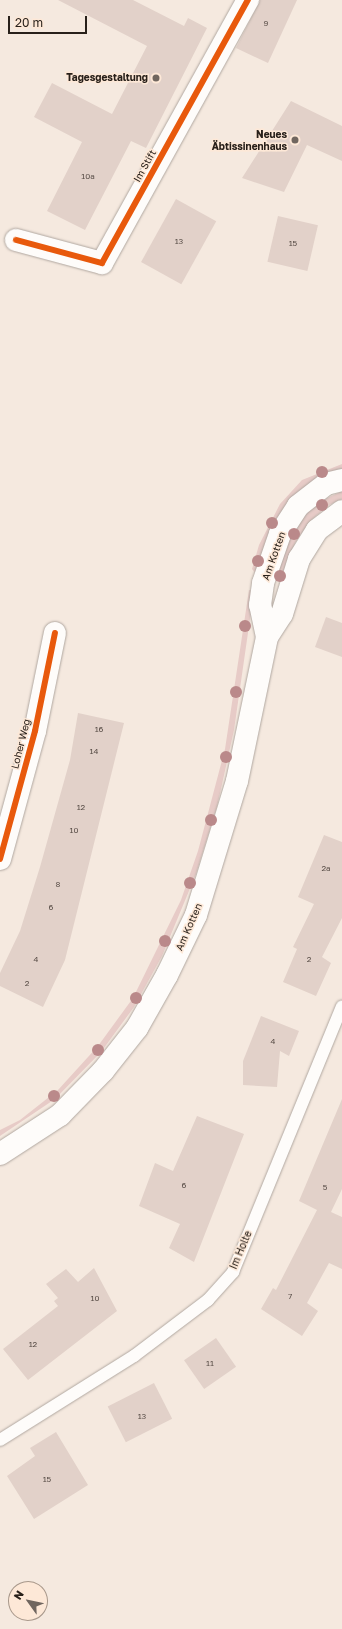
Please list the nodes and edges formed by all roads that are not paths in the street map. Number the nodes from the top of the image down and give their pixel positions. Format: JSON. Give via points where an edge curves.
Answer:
{"nodes":[{"id":1,"x":248,"y":0,"type":"edge"},
{"id":2,"x":16,"y":240,"type":"dead end"},
{"id":3,"x":342,"y":480,"type":"edge"},
{"id":4,"x":342,"y":511,"type":"edge"},
{"id":5,"x":55,"y":633,"type":"dead end"},
{"id":6,"x":267,"y":637,"type":"junction"},
{"id":7,"x":0,"y":859,"type":"edge"},
{"id":8,"x":342,"y":1006,"type":"edge"},
{"id":9,"x":0,"y":1154,"type":"edge"},
{"id":10,"x":0,"y":1440,"type":"edge"}],
"edges":[{"from":1,"to":2,"type":"main road","name":"Im Stift","via":[[102,263]]},
{"from":3,"to":6,"type":"main road","name":"Am Kotten","via":[[326,484],[298,506],[280,534],[263,583],[260,605]]},
{"from":4,"to":6,"type":"main road","name":"Am Kotten","via":[[317,530],[299,559],[282,614]]},
{"from":5,"to":7,"type":"main road","name":"Loher Weg","via":[[35,731]]},
{"from":6,"to":9,"type":"main road","name":"Am Kotten","via":[[221,844],[196,915],[167,975],[137,1028],[103,1071],[60,1115]]},
{"from":8,"to":10,"type":"lane","name":"Im Holte","via":[[233,1272],[208,1300],[134,1356]]}]}
